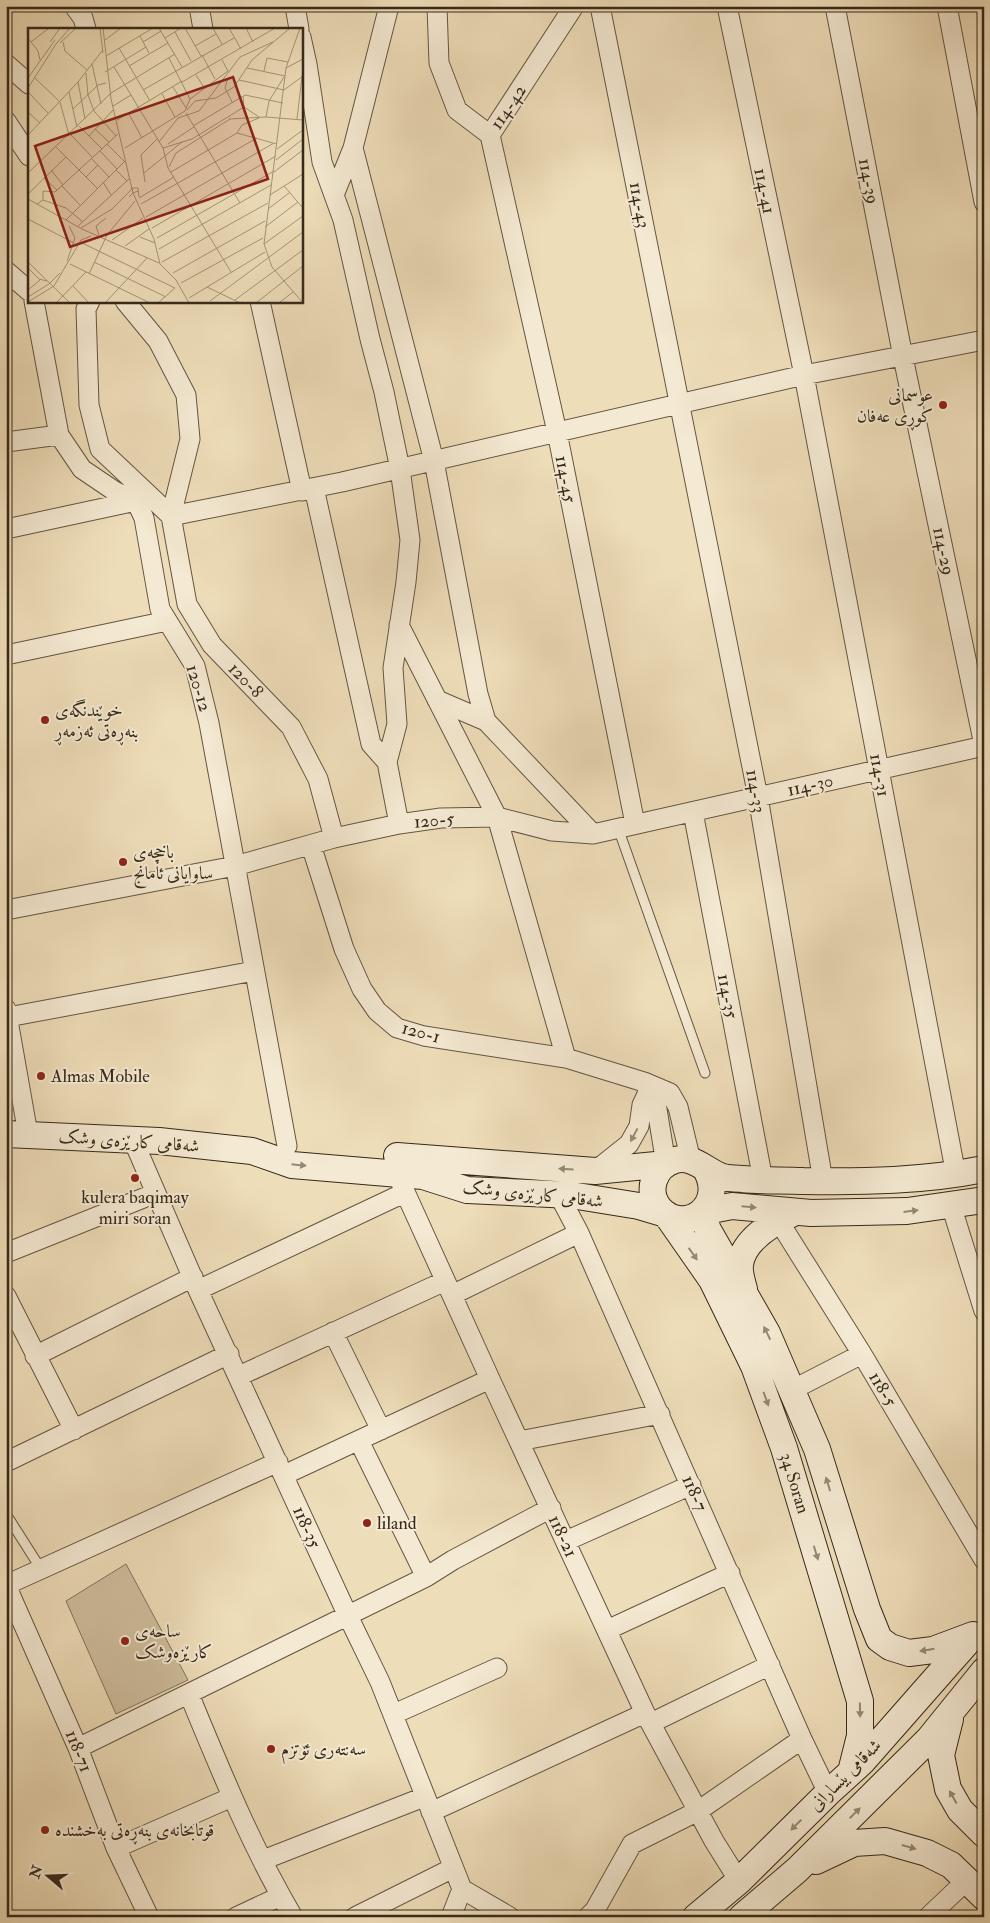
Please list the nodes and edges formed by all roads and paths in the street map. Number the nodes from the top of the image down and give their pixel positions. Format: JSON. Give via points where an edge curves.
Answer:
{"nodes":[{"id":1,"x":74,"y":6,"type":"edge"},
{"id":2,"x":199,"y":6,"type":"edge"},
{"id":3,"x":295,"y":6,"type":"edge"},
{"id":4,"x":389,"y":6,"type":"edge"},
{"id":5,"x":437,"y":6,"type":"edge"},
{"id":6,"x":574,"y":6,"type":"edge"},
{"id":7,"x":600,"y":6,"type":"edge"},
{"id":8,"x":727,"y":6,"type":"edge"},
{"id":9,"x":835,"y":6,"type":"edge"},
{"id":10,"x":947,"y":6,"type":"edge"},
{"id":11,"x":86,"y":28,"type":"edge"},
{"id":12,"x":203,"y":28,"type":"edge"},
{"id":13,"x":300,"y":28,"type":"edge"},
{"id":14,"x":302,"y":48,"type":"edge"},
{"id":15,"x":6,"y":64,"type":"edge"},
{"id":16,"x":28,"y":83,"type":"edge"},
{"id":17,"x":6,"y":121,"type":"edge"},
{"id":18,"x":309,"y":122,"type":"edge"},
{"id":19,"x":490,"y":135,"type":"junction"},
{"id":20,"x":353,"y":148,"type":"junction"},
{"id":21,"x":28,"y":154,"type":"edge"},
{"id":22,"x":334,"y":195,"type":"junction"},
{"id":23,"x":984,"y":202,"type":"edge"},
{"id":24,"x":34,"y":302,"type":"edge"},
{"id":25,"x":90,"y":302,"type":"edge"},
{"id":26,"x":127,"y":302,"type":"edge"},
{"id":27,"x":260,"y":302,"type":"edge"},
{"id":28,"x":984,"y":340,"type":"edge"},
{"id":29,"x":903,"y":356,"type":"junction"},
{"id":30,"x":804,"y":375,"type":"junction"},
{"id":31,"x":680,"y":403,"type":"junction"},
{"id":32,"x":557,"y":432,"type":"junction"},
{"id":33,"x":59,"y":435,"type":"junction"},
{"id":34,"x":6,"y":442,"type":"edge"},
{"id":35,"x":434,"y":460,"type":"junction"},
{"id":36,"x":400,"y":469,"type":"junction"},
{"id":37,"x":308,"y":489,"type":"junction"},
{"id":38,"x":140,"y":509,"type":"junction"},
{"id":39,"x":171,"y":516,"type":"junction"},
{"id":40,"x":6,"y":529,"type":"edge"},
{"id":41,"x":168,"y":621,"type":"junction"},
{"id":42,"x":399,"y":626,"type":"junction"},
{"id":43,"x":6,"y":655,"type":"edge"},
{"id":44,"x":437,"y":700,"type":"junction"},
{"id":45,"x":486,"y":721,"type":"junction"},
{"id":46,"x":984,"y":746,"type":"edge"},
{"id":47,"x":387,"y":762,"type":"junction"},
{"id":48,"x":879,"y":769,"type":"junction"},
{"id":49,"x":758,"y":797,"type":"junction"},
{"id":50,"x":693,"y":812,"type":"junction"},
{"id":51,"x":497,"y":817,"type":"junction"},
{"id":52,"x":399,"y":824,"type":"junction"},
{"id":53,"x":627,"y":826,"type":"junction"},
{"id":54,"x":593,"y":834,"type":"junction"},
{"id":55,"x":334,"y":838,"type":"junction"},
{"id":56,"x":311,"y":845,"type":"junction"},
{"id":57,"x":235,"y":866,"type":"junction"},
{"id":58,"x":6,"y":910,"type":"edge"},
{"id":59,"x":254,"y":971,"type":"junction"},
{"id":60,"x":7,"y":1013,"type":"edge"},
{"id":61,"x":566,"y":1058,"type":"junction"},
{"id":62,"x":705,"y":1073,"type":"dead end"},
{"id":63,"x":646,"y":1086,"type":"junction"},
{"id":64,"x":17,"y":1134,"type":"edge"},
{"id":65,"x":133,"y":1140,"type":"junction"},
{"id":66,"x":287,"y":1146,"type":"junction"},
{"id":67,"x":252,"y":1151,"type":"junction"},
{"id":68,"x":687,"y":1164,"type":"junction"},
{"id":69,"x":984,"y":1169,"type":"edge"},
{"id":70,"x":595,"y":1170,"type":"junction"},
{"id":71,"x":447,"y":1172,"type":"junction"},
{"id":72,"x":956,"y":1174,"type":"junction"},
{"id":73,"x":763,"y":1180,"type":"junction"},
{"id":74,"x":823,"y":1181,"type":"junction"},
{"id":75,"x":156,"y":1193,"type":"junction"},
{"id":76,"x":559,"y":1195,"type":"junction"},
{"id":77,"x":984,"y":1200,"type":"edge"},
{"id":78,"x":951,"y":1205,"type":"junction"},
{"id":79,"x":701,"y":1212,"type":"junction"},
{"id":80,"x":666,"y":1214,"type":"junction"},
{"id":81,"x":786,"y":1216,"type":"junction"},
{"id":82,"x":579,"y":1233,"type":"junction"},
{"id":83,"x":6,"y":1253,"type":"edge"},
{"id":84,"x":195,"y":1283,"type":"junction"},
{"id":85,"x":448,"y":1288,"type":"junction"},
{"id":86,"x":744,"y":1292,"type":"junction"},
{"id":87,"x":6,"y":1296,"type":"edge"},
{"id":88,"x":984,"y":1311,"type":"edge"},
{"id":89,"x":333,"y":1332,"type":"junction"},
{"id":90,"x":229,"y":1354,"type":"junction"},
{"id":91,"x":862,"y":1354,"type":"junction"},
{"id":92,"x":35,"y":1356,"type":"junction"},
{"id":93,"x":238,"y":1376,"type":"junction"},
{"id":94,"x":490,"y":1380,"type":"junction"},
{"id":95,"x":792,"y":1390,"type":"junction"},
{"id":96,"x":660,"y":1414,"type":"junction"},
{"id":97,"x":74,"y":1430,"type":"junction"},
{"id":98,"x":381,"y":1430,"type":"junction"},
{"id":99,"x":359,"y":1440,"type":"junction"},
{"id":100,"x":519,"y":1441,"type":"junction"},
{"id":101,"x":6,"y":1462,"type":"edge"},
{"id":102,"x":281,"y":1468,"type":"junction"},
{"id":103,"x":692,"y":1485,"type":"junction"},
{"id":104,"x":551,"y":1508,"type":"junction"},
{"id":105,"x":6,"y":1514,"type":"edge"},
{"id":106,"x":566,"y":1541,"type":"junction"},
{"id":107,"x":984,"y":1560,"type":"edge"},
{"id":108,"x":41,"y":1569,"type":"junction"},
{"id":109,"x":730,"y":1573,"type":"junction"},
{"id":110,"x":426,"y":1577,"type":"junction"},
{"id":111,"x":861,"y":1588,"type":"junction"},
{"id":112,"x":8,"y":1594,"type":"edge"},
{"id":113,"x":831,"y":1603,"type":"junction"},
{"id":114,"x":348,"y":1616,"type":"junction"},
{"id":115,"x":978,"y":1629,"type":"edge"},
{"id":116,"x":607,"y":1630,"type":"junction"},
{"id":117,"x":770,"y":1665,"type":"junction"},
{"id":118,"x":497,"y":1668,"type":"dead end"},
{"id":119,"x":984,"y":1671,"type":"edge"},
{"id":120,"x":189,"y":1694,"type":"junction"},
{"id":121,"x":953,"y":1709,"type":"junction"},
{"id":122,"x":394,"y":1714,"type":"junction"},
{"id":123,"x":648,"y":1718,"type":"junction"},
{"id":124,"x":802,"y":1739,"type":"junction"},
{"id":125,"x":78,"y":1748,"type":"junction"},
{"id":126,"x":851,"y":1772,"type":"junction"},
{"id":127,"x":828,"y":1793,"type":"junction"},
{"id":128,"x":232,"y":1798,"type":"junction"},
{"id":129,"x":427,"y":1805,"type":"junction"},
{"id":130,"x":698,"y":1811,"type":"junction"},
{"id":131,"x":980,"y":1823,"type":"edge"},
{"id":132,"x":116,"y":1848,"type":"junction"},
{"id":133,"x":263,"y":1860,"type":"junction"},
{"id":134,"x":453,"y":1868,"type":"junction"},
{"id":135,"x":797,"y":1870,"type":"junction"},
{"id":136,"x":739,"y":1881,"type":"junction"},
{"id":137,"x":462,"y":1889,"type":"junction"},
{"id":138,"x":975,"y":1889,"type":"edge"},
{"id":139,"x":281,"y":1896,"type":"junction"},
{"id":140,"x":149,"y":1917,"type":"edge"},
{"id":141,"x":236,"y":1917,"type":"edge"},
{"id":142,"x":293,"y":1917,"type":"edge"},
{"id":143,"x":355,"y":1917,"type":"edge"},
{"id":144,"x":451,"y":1917,"type":"edge"},
{"id":145,"x":510,"y":1917,"type":"edge"},
{"id":146,"x":588,"y":1917,"type":"edge"},
{"id":147,"x":696,"y":1917,"type":"edge"},
{"id":148,"x":742,"y":1917,"type":"edge"},
{"id":149,"x":928,"y":1917,"type":"edge"}],
"edges":[{"from":1,"to":11,"type":"street"},
{"from":2,"to":12,"type":"street"},
{"from":3,"to":13,"type":"street"},
{"from":4,"to":20,"type":"street"},
{"from":5,"to":19,"type":"street","name":"114-42","via":[[439,63],[458,110]]},
{"from":6,"to":19,"type":"street","name":"114-42"},
{"from":7,"to":31,"type":"street","name":"114-43"},
{"from":8,"to":30,"type":"street","name":"114-41"},
{"from":9,"to":29,"type":"street","name":"114-39"},
{"from":10,"to":23,"type":"street"},
{"from":14,"to":18,"type":"street"},
{"from":15,"to":16,"type":"street"},
{"from":17,"to":21,"type":"street"},
{"from":18,"to":22,"type":"street"},
{"from":19,"to":32,"type":"street","name":"114-45"},
{"from":20,"to":22,"type":"street"},
{"from":20,"to":35,"type":"street"},
{"from":22,"to":36,"type":"street","via":[[343,220]]},
{"from":24,"to":33,"type":"street"},
{"from":25,"to":39,"type":"street","via":[[86,309],[89,405],[100,449]]},
{"from":26,"to":39,"type":"street","via":[[158,341],[186,395],[190,439]]},
{"from":27,"to":37,"type":"street"},
{"from":28,"to":29,"type":"street"},
{"from":29,"to":30,"type":"street"},
{"from":29,"to":46,"type":"street","name":"114-29"},
{"from":30,"to":31,"type":"street"},
{"from":30,"to":48,"type":"street","name":"114-31"},
{"from":31,"to":32,"type":"street"},
{"from":31,"to":49,"type":"street","name":"114-33"},
{"from":32,"to":35,"type":"street"},
{"from":32,"to":53,"type":"street","name":"114-45"},
{"from":33,"to":34,"type":"street"},
{"from":33,"to":38,"type":"street","via":[[82,469]]},
{"from":35,"to":36,"type":"street"},
{"from":35,"to":45,"type":"street","via":[[478,694]]},
{"from":36,"to":37,"type":"street"},
{"from":36,"to":42,"type":"street","via":[[410,540]]},
{"from":37,"to":39,"type":"street"},
{"from":37,"to":47,"type":"street","via":[[371,744]]},
{"from":38,"to":40,"type":"street"},
{"from":38,"to":41,"type":"street","name":"120-12","via":[[160,609]]},
{"from":39,"to":55,"type":"street","name":"120-8","via":[[188,604],[212,645],[291,727],[318,779]]},
{"from":41,"to":43,"type":"street"},
{"from":41,"to":57,"type":"street","name":"120-12","via":[[195,666],[210,723]]},
{"from":42,"to":44,"type":"street"},
{"from":42,"to":47,"type":"street","via":[[393,668],[397,724]]},
{"from":44,"to":45,"type":"street"},
{"from":44,"to":51,"type":"street"},
{"from":45,"to":54,"type":"street"},
{"from":46,"to":48,"type":"street","name":"114-30"},
{"from":47,"to":52,"type":"street"},
{"from":48,"to":49,"type":"street","name":"114-30"},
{"from":48,"to":72,"type":"street","name":"114-31"},
{"from":49,"to":50,"type":"street","name":"114-30"},
{"from":49,"to":74,"type":"street","name":"114-33"},
{"from":50,"to":53,"type":"street","name":"114-30"},
{"from":50,"to":73,"type":"street","name":"114-35"},
{"from":51,"to":52,"type":"street","name":"120-5","via":[[441,818]]},
{"from":51,"to":54,"type":"street","name":"120-5","via":[[552,831]]},
{"from":51,"to":61,"type":"street"},
{"from":52,"to":55,"type":"street","name":"120-5"},
{"from":53,"to":54,"type":"street","name":"120-5"},
{"from":53,"to":62,"type":"lane"},
{"from":55,"to":56,"type":"street","name":"120-5"},
{"from":56,"to":57,"type":"street","name":"120-5"},
{"from":56,"to":61,"type":"street","name":"120-1","via":[[344,949],[362,989],[378,1011],[397,1028],[424,1036]]},
{"from":57,"to":58,"type":"street","name":"120-5"},
{"from":57,"to":59,"type":"street","name":"120-12"},
{"from":59,"to":60,"type":"street"},
{"from":59,"to":66,"type":"street","name":"120-12"},
{"from":60,"to":64,"type":"street"},
{"from":61,"to":63,"type":"street","name":"120-1"},
{"from":63,"to":68,"type":"street","via":[[655,1097]]},
{"from":63,"to":68,"type":"street","name":"120-1","via":[[670,1093],[678,1107]]},
{"from":63,"to":70,"type":"street","one_way":true,"via":[[639,1126],[629,1144]]},
{"from":64,"to":65,"type":"main road","name":"شەقامی کارێزەی وشک"},
{"from":65,"to":67,"type":"main road","name":"شەقامی کارێزەی وشک"},
{"from":65,"to":75,"type":"street","name":"118-35"},
{"from":66,"to":67,"type":"main road","name":"شەقامی کارێزەی وشک"},
{"from":66,"to":71,"type":"main road","name":"شەقامی کارێزەی وشک"},
{"from":67,"to":71,"type":"main road","name":"شەقامی کارێزەی وشک","one_way":true,"via":[[292,1164],[423,1176]]},
{"from":68,"to":70,"type":"main road","name":"شەقامی کارێزەی وشک"},
{"from":68,"to":73,"type":"main road","name":"شەقامی کارێزەی وشک","via":[[722,1177]]},
{"from":68,"to":79,"type":"main road","via":[[710,1177],[711,1197]]},
{"from":68,"to":80,"type":"main road","via":[[659,1171],[654,1180],[654,1199]]},
{"from":69,"to":72,"type":"main road","name":"شەقامی کارێزەی وشک"},
{"from":70,"to":71,"type":"main road","name":"شەقامی کارێزەی وشک","one_way":true},
{"from":71,"to":76,"type":"main road","name":"شەقامی کارێزەی وشک","via":[[467,1190]]},
{"from":72,"to":74,"type":"main road","name":"شەقامی کارێزەی وشک","via":[[906,1180]]},
{"from":73,"to":74,"type":"main road","name":"شەقامی کارێزەی وشک"},
{"from":75,"to":83,"type":"street"},
{"from":75,"to":84,"type":"street","name":"118-35"},
{"from":76,"to":80,"type":"main road","name":"شەقامی کارێزەی وشک","via":[[639,1206]]},
{"from":76,"to":82,"type":"street","name":"118-7"},
{"from":77,"to":78,"type":"main road"},
{"from":81,"to":78,"type":"main road","one_way":true,"via":[[907,1212]]},
{"from":78,"to":88,"type":"street"},
{"from":79,"to":80,"type":"main road","via":[[684,1219]]},
{"from":79,"to":81,"type":"main road","one_way":true,"via":[[732,1206]]},
{"from":79,"to":86,"type":"main road","name":"34 Soran"},
{"from":80,"to":113,"type":"main road","name":"34 Soran","one_way":true,"via":[[712,1280],[754,1366],[784,1448]]},
{"from":81,"to":86,"type":"main road","via":[[747,1245],[740,1266]]},
{"from":81,"to":91,"type":"street","name":"118-5"},
{"from":82,"to":85,"type":"street"},
{"from":82,"to":96,"type":"street","name":"118-7"},
{"from":84,"to":85,"type":"street","name":"118-21","via":[[402,1188]]},
{"from":84,"to":90,"type":"street","name":"118-35"},
{"from":84,"to":92,"type":"street"},
{"from":85,"to":89,"type":"street"},
{"from":85,"to":94,"type":"street","name":"118-21"},
{"from":95,"to":86,"type":"main road","name":"34 Soran","one_way":true,"via":[[768,1332]]},
{"from":87,"to":92,"type":"street"},
{"from":89,"to":93,"type":"street"},
{"from":89,"to":98,"type":"street"},
{"from":90,"to":93,"type":"street","name":"118-35"},
{"from":90,"to":97,"type":"street"},
{"from":91,"to":95,"type":"street"},
{"from":91,"to":107,"type":"street","name":"118-5"},
{"from":92,"to":97,"type":"street"},
{"from":93,"to":102,"type":"street","name":"118-35"},
{"from":94,"to":98,"type":"street"},
{"from":94,"to":100,"type":"street","name":"118-21"},
{"from":111,"to":95,"type":"main road","name":"34 Soran","one_way":true,"via":[[817,1449]]},
{"from":96,"to":100,"type":"street"},
{"from":96,"to":103,"type":"street","name":"118-7"},
{"from":97,"to":101,"type":"street"},
{"from":98,"to":99,"type":"street"},
{"from":99,"to":102,"type":"street"},
{"from":99,"to":110,"type":"street"},
{"from":100,"to":104,"type":"street","name":"118-21"},
{"from":102,"to":108,"type":"street"},
{"from":102,"to":114,"type":"street","name":"118-35"},
{"from":103,"to":106,"type":"street"},
{"from":103,"to":109,"type":"street","name":"118-7"},
{"from":104,"to":106,"type":"street","name":"118-21"},
{"from":104,"to":110,"type":"street"},
{"from":105,"to":108,"type":"lane"},
{"from":106,"to":116,"type":"street","name":"118-21"},
{"from":108,"to":112,"type":"street"},
{"from":109,"to":116,"type":"street"},
{"from":109,"to":117,"type":"street","name":"118-7"},
{"from":110,"to":114,"type":"street"},
{"from":111,"to":113,"type":"main road"},
{"from":115,"to":111,"type":"main road","name":"34 Soran","one_way":true,"via":[[933,1650],[909,1653],[890,1647],[879,1639]]},
{"from":112,"to":125,"type":"street","name":"118-71"},
{"from":113,"to":126,"type":"main road","name":"34 Soran","one_way":true,"via":[[860,1701],[860,1736]]},
{"from":114,"to":120,"type":"street"},
{"from":114,"to":122,"type":"street","name":"118-35"},
{"from":115,"to":126,"type":"main road","name":"شەقامی بێسارانی"},
{"from":116,"to":123,"type":"street","name":"118-21"},
{"from":117,"to":123,"type":"street"},
{"from":117,"to":124,"type":"street","name":"118-7"},
{"from":118,"to":122,"type":"street"},
{"from":119,"to":121,"type":"main road","name":"شەقامی بێسارانی"},
{"from":120,"to":125,"type":"street"},
{"from":120,"to":128,"type":"street"},
{"from":131,"to":121,"type":"main road","one_way":true,"via":[[960,1810],[948,1789],[941,1755]]},
{"from":135,"to":121,"type":"main road","name":"شەقامی بێسارانی","one_way":true,"via":[[929,1739]]},
{"from":122,"to":129,"type":"street","name":"118-35"},
{"from":123,"to":129,"type":"street"},
{"from":123,"to":130,"type":"street","name":"118-21"},
{"from":124,"to":127,"type":"street","name":"118-7"},
{"from":124,"to":130,"type":"street"},
{"from":125,"to":132,"type":"street","name":"118-71"},
{"from":126,"to":127,"type":"main road","name":"شەقامی بێسارانی"},
{"from":127,"to":136,"type":"main road","name":"شەقامی بێسارانی","one_way":true},
{"from":128,"to":132,"type":"street"},
{"from":128,"to":133,"type":"street"},
{"from":129,"to":133,"type":"street"},
{"from":129,"to":134,"type":"street","name":"118-35"},
{"from":130,"to":136,"type":"street","name":"118-21"},
{"from":130,"to":146,"type":"street","via":[[632,1844],[596,1910]]},
{"from":132,"to":140,"type":"street","name":"118-71"},
{"from":133,"to":139,"type":"street"},
{"from":134,"to":137,"type":"street","name":"118-35"},
{"from":134,"to":143,"type":"street"},
{"from":135,"to":138,"type":"main road","one_way":true,"via":[[854,1842],[885,1841],[927,1852],[951,1866]]},
{"from":135,"to":148,"type":"main road","name":"شەقامی بێسارانی"},
{"from":136,"to":147,"type":"main road","name":"شەقامی بێسارانی"},
{"from":137,"to":144,"type":"street"},
{"from":137,"to":145,"type":"street"},
{"from":138,"to":149,"type":"street"},
{"from":139,"to":141,"type":"street"},
{"from":139,"to":142,"type":"street"}]}
